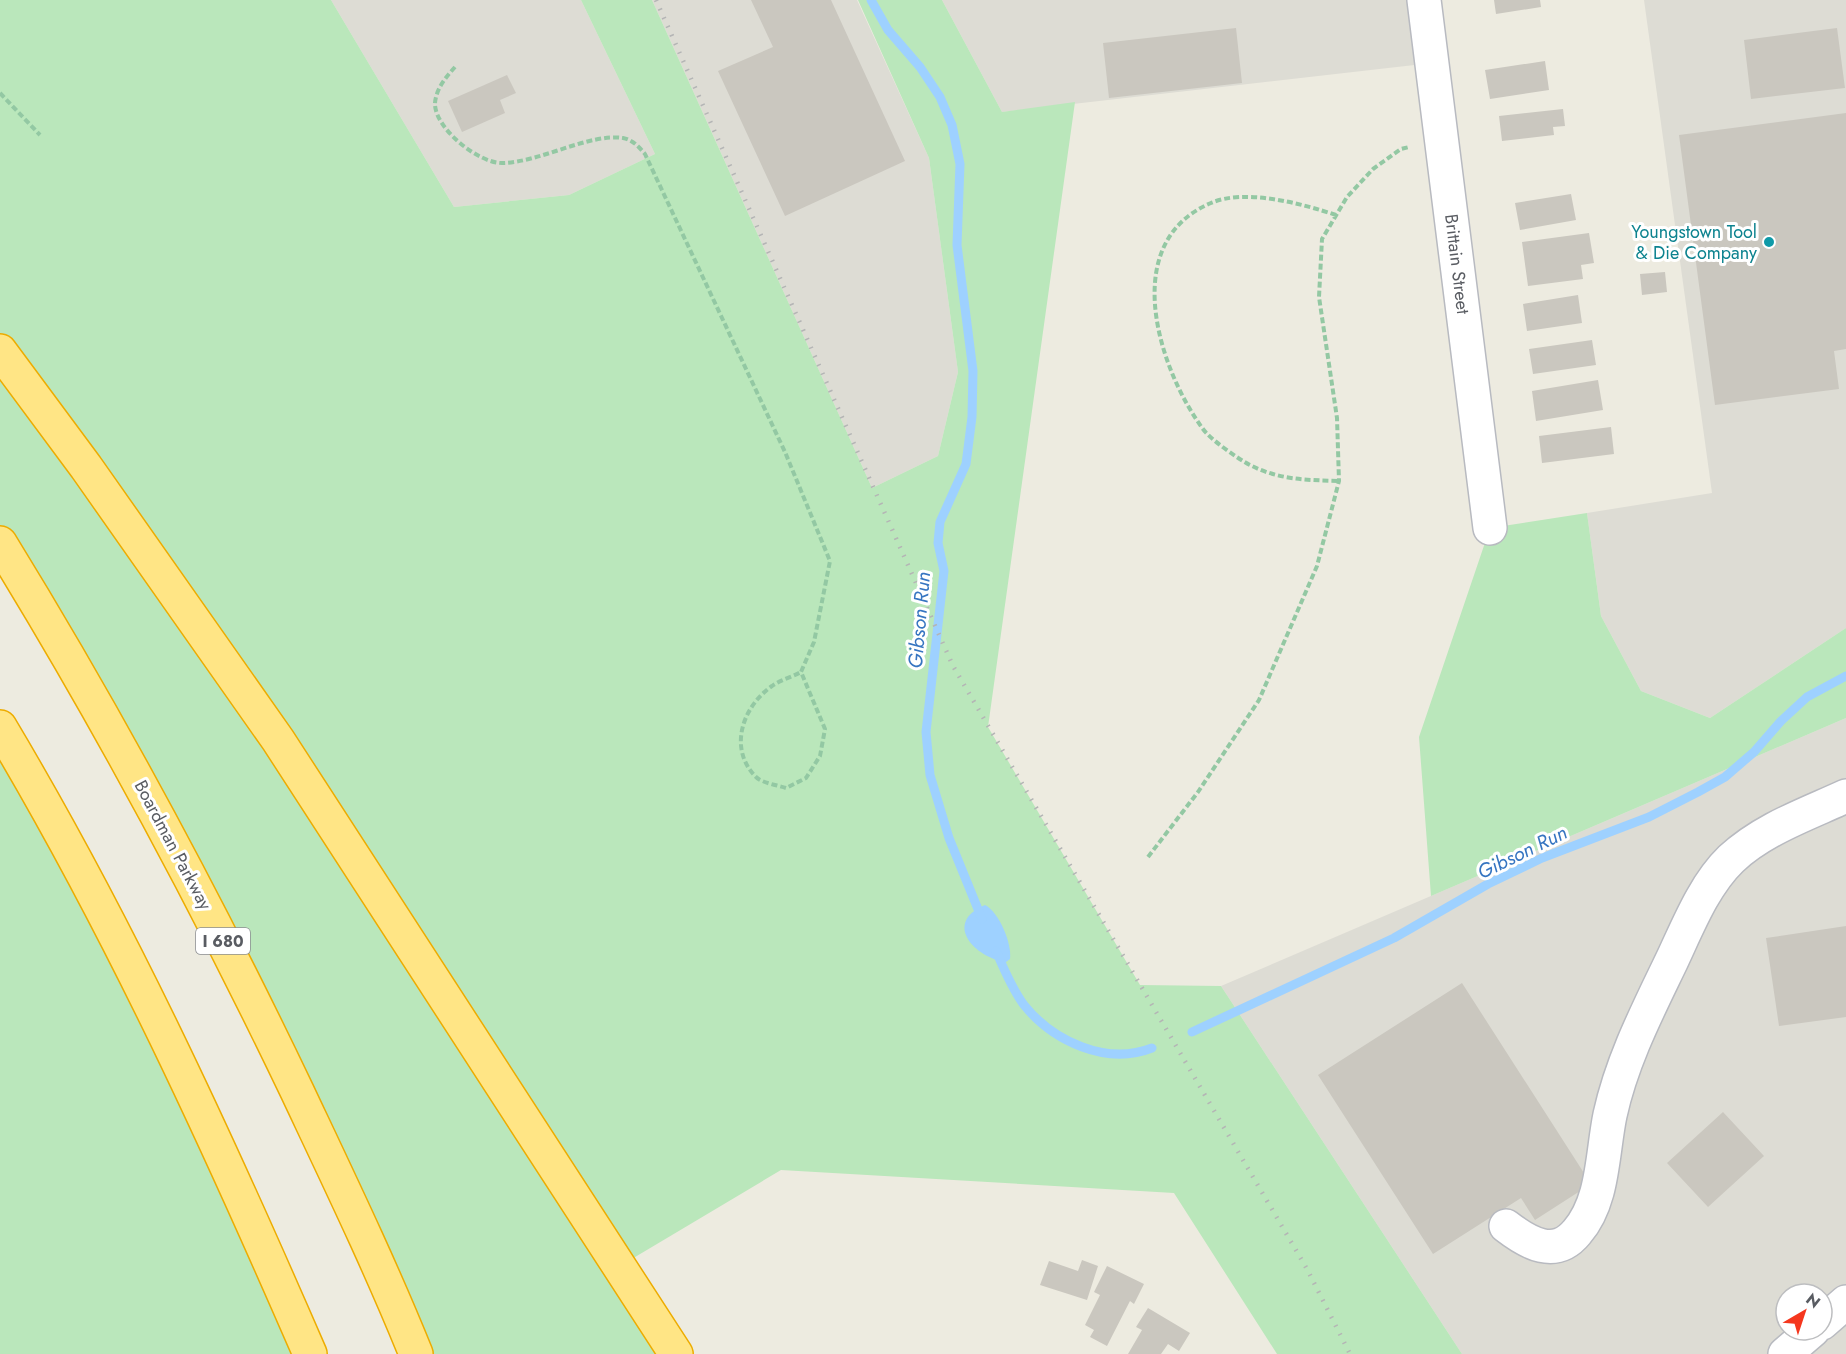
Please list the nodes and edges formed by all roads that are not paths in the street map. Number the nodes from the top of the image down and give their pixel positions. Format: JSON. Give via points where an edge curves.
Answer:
{"nodes":[{"id":1,"x":1424,"y":0,"type":"edge"},
{"id":2,"x":0,"y":351,"type":"edge"},
{"id":3,"x":1490,"y":528,"type":"dead end"},
{"id":4,"x":0,"y":543,"type":"edge"},
{"id":5,"x":0,"y":727,"type":"edge"},
{"id":6,"x":1846,"y":796,"type":"edge"},
{"id":7,"x":1506,"y":1226,"type":"dead end"},
{"id":8,"x":276,"y":1275,"type":"junction"},
{"id":9,"x":1846,"y":1302,"type":"edge"},
{"id":10,"x":1834,"y":1312,"type":"edge"},
{"id":11,"x":1799,"y":1342,"type":"edge"},
{"id":12,"x":300,"y":1354,"type":"edge"},
{"id":13,"x":310,"y":1354,"type":"edge"},
{"id":14,"x":416,"y":1354,"type":"edge"},
{"id":15,"x":676,"y":1354,"type":"edge"},
{"id":16,"x":1785,"y":1354,"type":"edge"}],
"edges":[{"from":1,"to":3,"type":"street","name":"Brittain Street"},
{"from":2,"to":15,"type":"highway","via":[[278,740]]},
{"from":4,"to":14,"type":"highway","name":"Boardman Parkway","number":"I 680","via":[[135,773],[237,967],[349,1201]]},
{"from":5,"to":8,"type":"highway","via":[[106,916],[200,1106]]},
{"from":6,"to":7,"type":"street","via":[[1758,837],[1730,860],[1713,882],[1690,920],[1632,1045],[1610,1115],[1599,1179],[1590,1209],[1577,1232],[1562,1244],[1548,1246],[1528,1243]]},
{"from":8,"to":12,"type":"highway"},
{"from":8,"to":13,"type":"highway"},
{"from":9,"to":10,"type":"street"},
{"from":11,"to":16,"type":"street"}]}
